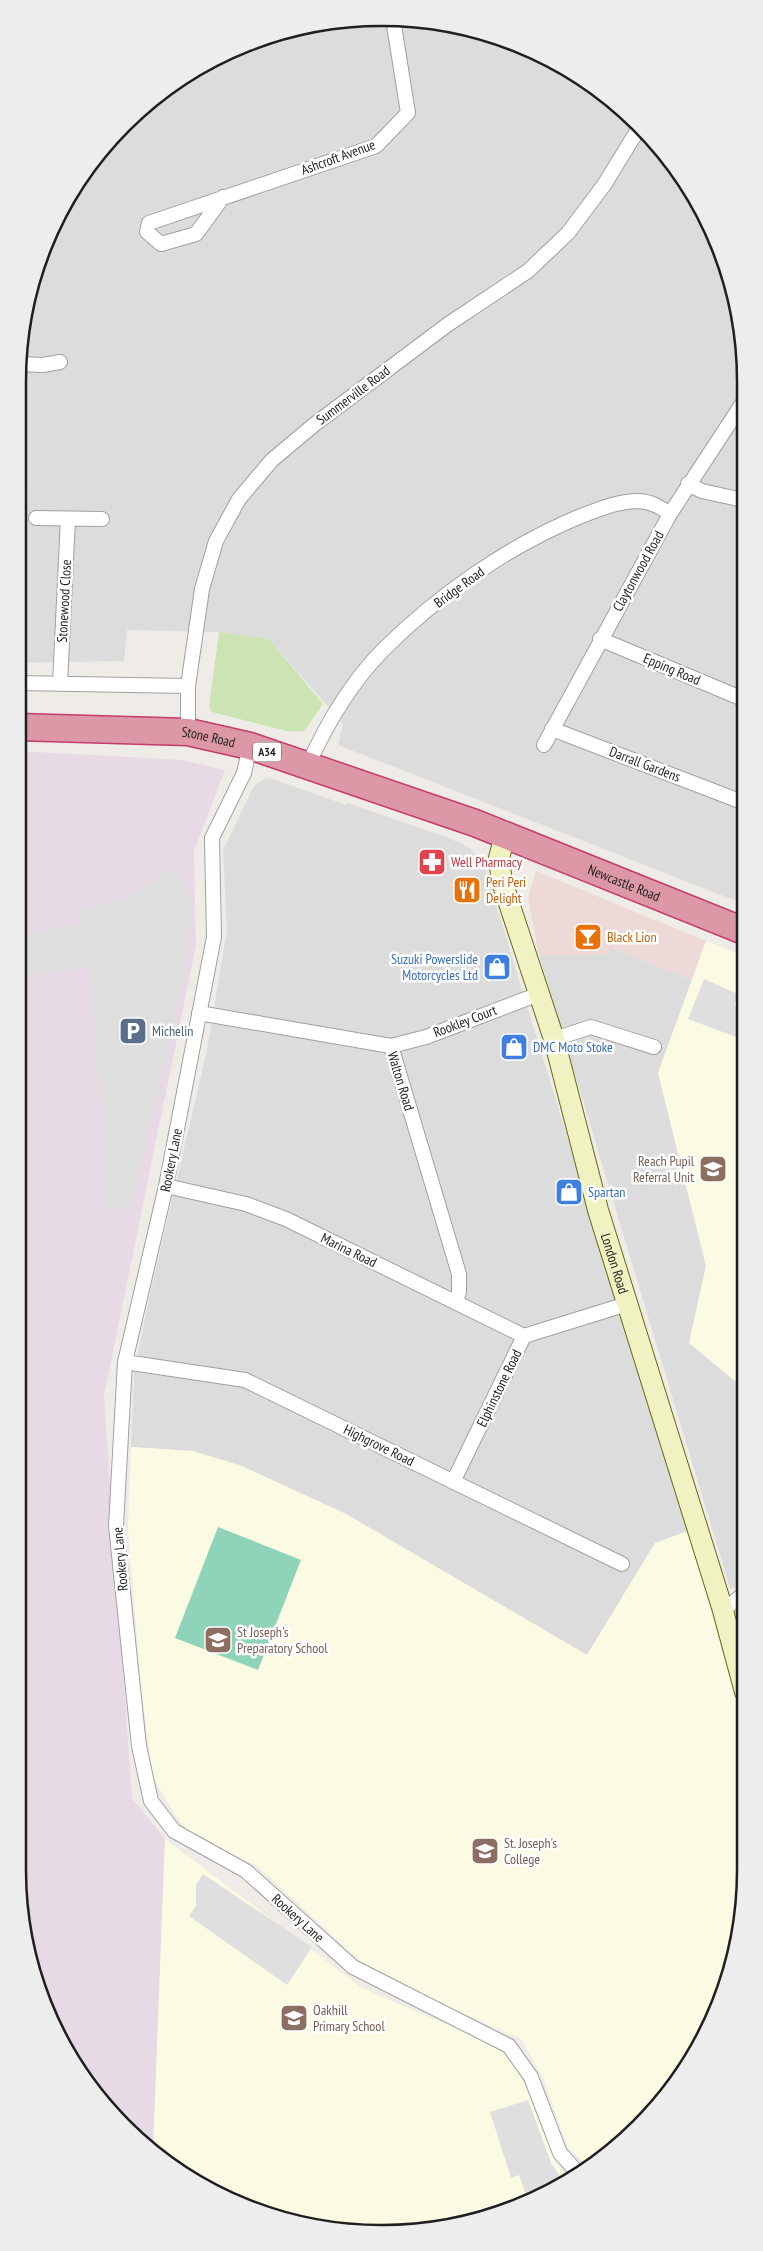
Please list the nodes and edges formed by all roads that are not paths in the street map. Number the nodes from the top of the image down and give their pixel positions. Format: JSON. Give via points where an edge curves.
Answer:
{"nodes":[{"id":1,"x":395,"y":27,"type":"edge"},
{"id":2,"x":636,"y":133,"type":"edge"},
{"id":3,"x":223,"y":196,"type":"junction"},
{"id":4,"x":60,"y":362,"type":"dead end"},
{"id":5,"x":27,"y":365,"type":"edge"},
{"id":6,"x":737,"y":411,"type":"edge"},
{"id":7,"x":688,"y":484,"type":"junction"},
{"id":8,"x":737,"y":499,"type":"edge"},
{"id":9,"x":670,"y":514,"type":"junction"},
{"id":10,"x":36,"y":518,"type":"dead end"},
{"id":11,"x":68,"y":518,"type":"junction"},
{"id":12,"x":102,"y":519,"type":"dead end"},
{"id":13,"x":600,"y":639,"type":"junction"},
{"id":14,"x":26,"y":683,"type":"edge"},
{"id":15,"x":60,"y":683,"type":"junction"},
{"id":16,"x":188,"y":686,"type":"junction"},
{"id":17,"x":737,"y":697,"type":"edge"},
{"id":18,"x":26,"y":727,"type":"edge"},
{"id":19,"x":552,"y":728,"type":"junction"},
{"id":20,"x":188,"y":732,"type":"junction"},
{"id":21,"x":544,"y":745,"type":"dead end"},
{"id":22,"x":250,"y":746,"type":"junction"},
{"id":23,"x":308,"y":765,"type":"junction"},
{"id":24,"x":737,"y":800,"type":"dead end"},
{"id":25,"x":505,"y":835,"type":"junction"},
{"id":26,"x":737,"y":928,"type":"edge"},
{"id":27,"x":539,"y":994,"type":"junction"},
{"id":28,"x":199,"y":1013,"type":"junction"},
{"id":29,"x":554,"y":1039,"type":"junction"},
{"id":30,"x":391,"y":1046,"type":"junction"},
{"id":31,"x":654,"y":1047,"type":"dead end"},
{"id":32,"x":166,"y":1186,"type":"junction"},
{"id":33,"x":456,"y":1302,"type":"junction"},
{"id":34,"x":627,"y":1304,"type":"junction"},
{"id":35,"x":524,"y":1336,"type":"junction"},
{"id":36,"x":125,"y":1362,"type":"junction"},
{"id":37,"x":453,"y":1482,"type":"junction"},
{"id":38,"x":622,"y":1564,"type":"dead end"},
{"id":39,"x":737,"y":1599,"type":"edge"},
{"id":40,"x":722,"y":1607,"type":"junction"},
{"id":41,"x":737,"y":1662,"type":"edge"},
{"id":42,"x":573,"y":2168,"type":"edge"}],
"edges":[{"from":1,"to":3,"type":"street","name":"Ashcroft Avenue","via":[[408,113],[376,146]]},
{"from":2,"to":16,"type":"street","name":"Summerville Road","via":[[604,185],[568,232],[528,271],[447,325],[315,424],[272,460],[239,499],[216,541],[202,589]]},
{"from":3,"to":3,"type":"street","name":"Ashcroft Avenue","via":[[196,234],[161,244],[147,232],[149,223]]},
{"from":4,"to":5,"type":"street","via":[[43,366]]},
{"from":6,"to":7,"type":"street","name":"Claytonwood Road"},
{"from":7,"to":8,"type":"street","via":[[702,491]]},
{"from":7,"to":9,"type":"street","name":"Claytonwood Road"},
{"from":9,"to":13,"type":"street","name":"Claytonwood Road"},
{"from":9,"to":23,"type":"street","name":"Bridge Road","via":[[656,504],[640,501],[613,504],[548,530],[482,570],[423,613],[381,652],[339,703]]},
{"from":10,"to":11,"type":"street"},
{"from":11,"to":12,"type":"street"},
{"from":11,"to":15,"type":"street","name":"Stonewood Close"},
{"from":13,"to":17,"type":"street","name":"Epping Road"},
{"from":13,"to":19,"type":"street","name":"Claytonwood Road"},
{"from":14,"to":15,"type":"street"},
{"from":15,"to":16,"type":"street"},
{"from":16,"to":20,"type":"street","name":"Summerville Road"},
{"from":18,"to":20,"type":"highway","name":"Stone Road","number":"A34"},
{"from":19,"to":21,"type":"street","name":"Claytonwood Road"},
{"from":19,"to":24,"type":"street","name":"Darrall Gardens"},
{"from":20,"to":22,"type":"highway","name":"Stone Road","number":"A34"},
{"from":22,"to":23,"type":"highway","name":"Stone Road","number":"A34"},
{"from":22,"to":28,"type":"street","name":"Rookery Lane","via":[[244,773],[212,838],[214,937]]},
{"from":23,"to":25,"type":"highway","name":"Stone Road","number":"A34"},
{"from":25,"to":26,"type":"highway","name":"Newcastle Road","number":"A34"},
{"from":25,"to":27,"type":"main road","name":"London Road","via":[[499,858],[502,882]]},
{"from":27,"to":29,"type":"main road","name":"London Road"},
{"from":27,"to":30,"type":"street","name":"Rookley Court","via":[[426,1037]]},
{"from":28,"to":30,"type":"street","name":"Walton Road"},
{"from":28,"to":32,"type":"street","name":"Rookery Lane"},
{"from":29,"to":31,"type":"street","via":[[591,1027]]},
{"from":29,"to":34,"type":"main road","name":"London Road","via":[[598,1210]]},
{"from":30,"to":33,"type":"street","name":"Walton Road","via":[[459,1274]]},
{"from":32,"to":33,"type":"street","name":"Marina Road","via":[[246,1204],[286,1219]]},
{"from":32,"to":36,"type":"street","name":"Rookery Lane"},
{"from":33,"to":35,"type":"street","name":"Marina Road"},
{"from":34,"to":35,"type":"street","name":"Elphinstone Road"},
{"from":34,"to":40,"type":"main road","name":"London Road"},
{"from":35,"to":37,"type":"street","name":"Elphinstone Road"},
{"from":36,"to":37,"type":"street","name":"Highgrove Road","via":[[245,1380]]},
{"from":36,"to":42,"type":"street","name":"Rookery Lane","via":[[116,1526],[139,1746],[151,1801],[174,1831],[246,1871],[353,1967],[509,2046],[531,2077],[560,2153]]},
{"from":37,"to":38,"type":"street","name":"Highgrove Road"},
{"from":39,"to":40,"type":"street"},
{"from":40,"to":41,"type":"main road","name":"London Road"}]}
